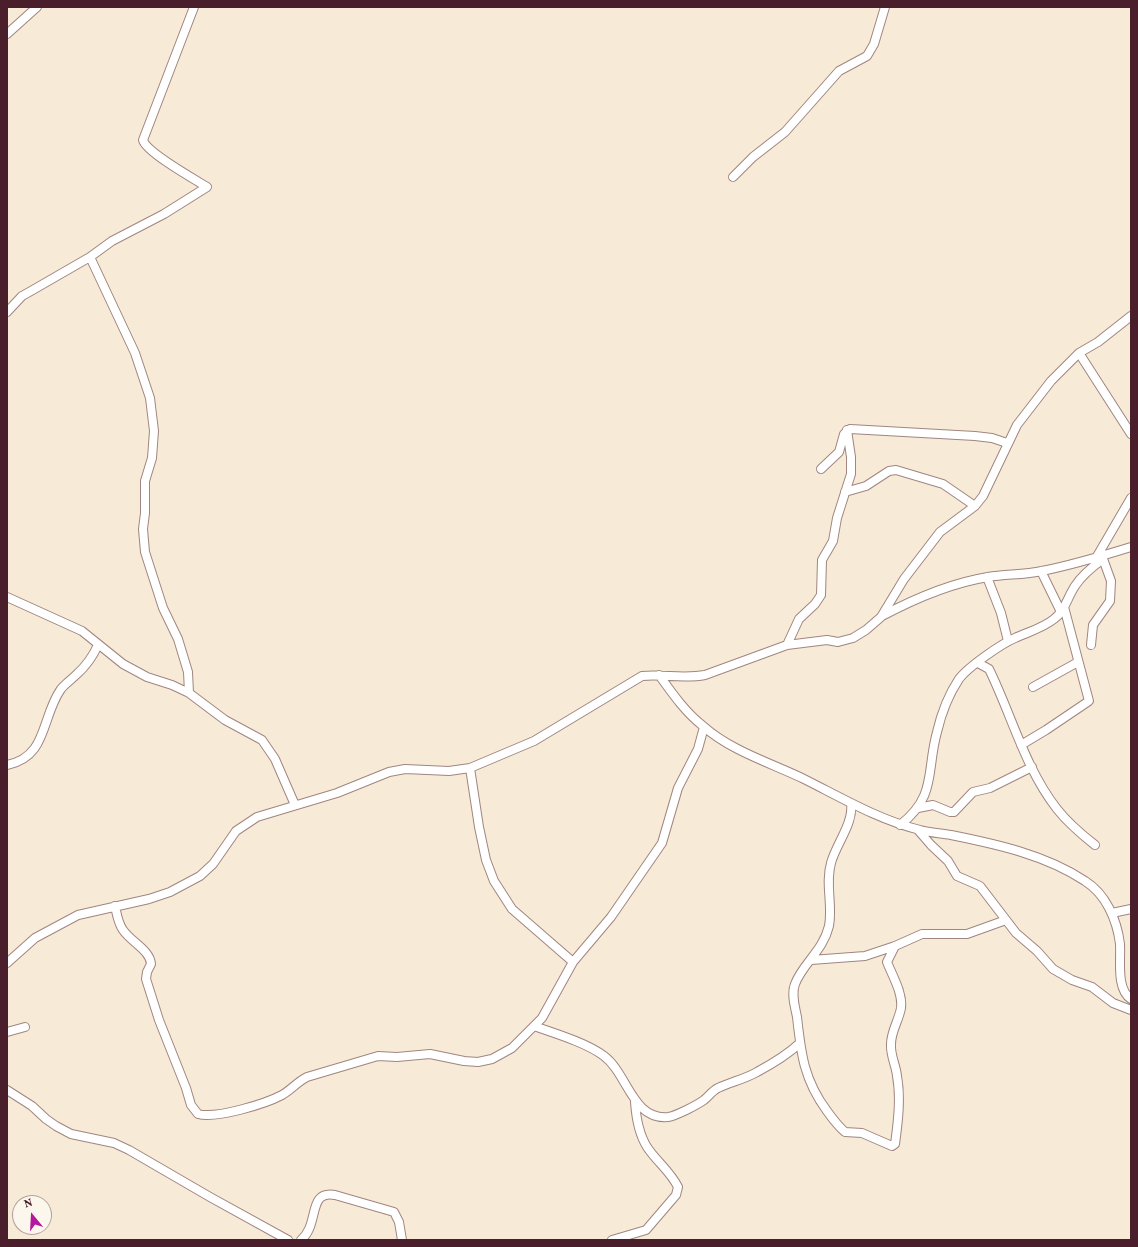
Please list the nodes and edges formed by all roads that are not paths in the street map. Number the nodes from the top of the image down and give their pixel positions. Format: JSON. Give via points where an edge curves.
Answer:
{"nodes":[{"id":1,"x":37,"y":7,"type":"edge"},
{"id":2,"x":194,"y":7,"type":"edge"},
{"id":3,"x":885,"y":7,"type":"edge"},
{"id":4,"x":7,"y":34,"type":"edge"},
{"id":5,"x":733,"y":177,"type":"dead end"},
{"id":6,"x":90,"y":257,"type":"junction"},
{"id":7,"x":7,"y":312,"type":"edge"},
{"id":8,"x":1131,"y":316,"type":"edge"},
{"id":9,"x":1079,"y":353,"type":"junction"},
{"id":10,"x":847,"y":430,"type":"junction"},
{"id":11,"x":1131,"y":434,"type":"edge"},
{"id":12,"x":1007,"y":443,"type":"junction"},
{"id":13,"x":821,"y":469,"type":"dead end"},
{"id":14,"x":845,"y":492,"type":"junction"},
{"id":15,"x":1131,"y":498,"type":"edge"},
{"id":16,"x":976,"y":506,"type":"junction"},
{"id":17,"x":1131,"y":547,"type":"edge"},
{"id":18,"x":1100,"y":558,"type":"junction"},
{"id":19,"x":1041,"y":571,"type":"junction"},
{"id":20,"x":987,"y":577,"type":"junction"},
{"id":21,"x":7,"y":597,"type":"edge"},
{"id":22,"x":1063,"y":610,"type":"junction"},
{"id":23,"x":881,"y":617,"type":"junction"},
{"id":24,"x":1008,"y":641,"type":"junction"},
{"id":25,"x":98,"y":645,"type":"junction"},
{"id":26,"x":788,"y":645,"type":"junction"},
{"id":27,"x":1090,"y":645,"type":"dead end"},
{"id":28,"x":1078,"y":662,"type":"junction"},
{"id":29,"x":978,"y":663,"type":"junction"},
{"id":30,"x":658,"y":675,"type":"junction"},
{"id":31,"x":1033,"y":687,"type":"dead end"},
{"id":32,"x":189,"y":693,"type":"junction"},
{"id":33,"x":704,"y":728,"type":"junction"},
{"id":34,"x":1021,"y":745,"type":"junction"},
{"id":35,"x":7,"y":765,"type":"edge"},
{"id":36,"x":1032,"y":767,"type":"junction"},
{"id":37,"x":470,"y":768,"type":"junction"},
{"id":38,"x":852,"y":803,"type":"junction"},
{"id":39,"x":295,"y":805,"type":"junction"},
{"id":40,"x":918,"y":808,"type":"junction"},
{"id":41,"x":900,"y":825,"type":"junction"},
{"id":42,"x":918,"y":830,"type":"junction"},
{"id":43,"x":1094,"y":845,"type":"dead end"},
{"id":44,"x":115,"y":906,"type":"junction"},
{"id":45,"x":1131,"y":910,"type":"edge"},
{"id":46,"x":1112,"y":914,"type":"junction"},
{"id":47,"x":1006,"y":920,"type":"junction"},
{"id":48,"x":895,"y":946,"type":"junction"},
{"id":49,"x":811,"y":960,"type":"junction"},
{"id":50,"x":573,"y":962,"type":"junction"},
{"id":51,"x":7,"y":963,"type":"edge"},
{"id":52,"x":1131,"y":1000,"type":"edge"},
{"id":53,"x":1131,"y":1010,"type":"edge"},
{"id":54,"x":534,"y":1026,"type":"junction"},
{"id":55,"x":25,"y":1027,"type":"dead end"},
{"id":56,"x":7,"y":1032,"type":"edge"},
{"id":57,"x":800,"y":1043,"type":"junction"},
{"id":58,"x":7,"y":1090,"type":"edge"},
{"id":59,"x":635,"y":1102,"type":"junction"},
{"id":60,"x":288,"y":1240,"type":"edge"},
{"id":61,"x":301,"y":1240,"type":"edge"},
{"id":62,"x":402,"y":1240,"type":"edge"},
{"id":63,"x":612,"y":1240,"type":"edge"}],
"edges":[{"from":1,"to":4,"type":"street"},
{"from":2,"to":6,"type":"street","via":[[143,140],[160,156],[207,188],[164,214],[112,240]]},
{"from":3,"to":5,"type":"street","via":[[874,44],[867,56],[839,71],[784,132],[753,156]]},
{"from":6,"to":7,"type":"street","via":[[22,296]]},
{"from":6,"to":32,"type":"street","via":[[134,353],[150,398],[154,436],[152,458],[145,482],[145,552],[163,608],[178,639],[188,672]]},
{"from":8,"to":9,"type":"street","via":[[1098,342]]},
{"from":9,"to":11,"type":"street"},
{"from":9,"to":12,"type":"street","via":[[1060,371],[1026,412]]},
{"from":10,"to":12,"type":"street","via":[[853,428],[975,436]]},
{"from":10,"to":13,"type":"street","via":[[839,452]]},
{"from":10,"to":14,"type":"street","via":[[851,474]]},
{"from":12,"to":16,"type":"street"},
{"from":14,"to":16,"type":"street","via":[[866,486],[896,470],[943,484]]},
{"from":14,"to":26,"type":"street","via":[[833,541],[822,560],[821,595],[816,604],[799,619]]},
{"from":15,"to":18,"type":"street"},
{"from":16,"to":23,"type":"street","via":[[940,532],[904,579]]},
{"from":17,"to":18,"type":"street"},
{"from":18,"to":19,"type":"street"},
{"from":18,"to":22,"type":"street","via":[[1078,581]]},
{"from":18,"to":27,"type":"street","via":[[1111,581],[1110,601],[1093,625]]},
{"from":19,"to":20,"type":"street"},
{"from":19,"to":22,"type":"street"},
{"from":20,"to":23,"type":"street","via":[[927,595]]},
{"from":20,"to":24,"type":"street","via":[[1001,613]]},
{"from":21,"to":25,"type":"street","via":[[82,631]]},
{"from":22,"to":24,"type":"street","via":[[1048,624]]},
{"from":22,"to":28,"type":"street"},
{"from":23,"to":26,"type":"street","via":[[853,638],[838,642],[827,640]]},
{"from":24,"to":29,"type":"street"},
{"from":25,"to":32,"type":"street","via":[[135,672]]},
{"from":25,"to":35,"type":"street","via":[[86,665],[62,688],[54,700],[37,748],[19,762]]},
{"from":26,"to":30,"type":"street","via":[[705,675]]},
{"from":28,"to":31,"type":"street"},
{"from":28,"to":34,"type":"street","via":[[1089,701]]},
{"from":29,"to":34,"type":"street","via":[[989,669]]},
{"from":29,"to":40,"type":"street","via":[[960,678],[952,692],[937,732],[928,790]]},
{"from":30,"to":33,"type":"street","via":[[688,713]]},
{"from":30,"to":37,"type":"street","via":[[642,676],[534,741]]},
{"from":32,"to":39,"type":"street","via":[[225,720],[262,740],[275,759]]},
{"from":33,"to":38,"type":"street","via":[[740,750]]},
{"from":33,"to":50,"type":"street","via":[[698,749],[678,788],[662,843],[611,917]]},
{"from":34,"to":36,"type":"street"},
{"from":36,"to":40,"type":"street","via":[[990,788],[973,792],[954,812],[933,806]]},
{"from":36,"to":43,"type":"street","via":[[1060,812]]},
{"from":37,"to":39,"type":"street","via":[[460,771],[405,769],[389,772],[337,793]]},
{"from":37,"to":50,"type":"street","via":[[480,834],[494,881],[512,908]]},
{"from":38,"to":41,"type":"street"},
{"from":38,"to":49,"type":"street","via":[[852,813],[834,853],[828,874],[829,926],[822,944]]},
{"from":39,"to":44,"type":"street","via":[[269,812],[246,824],[236,832],[213,864],[200,876],[149,899]]},
{"from":40,"to":41,"type":"street"},
{"from":41,"to":42,"type":"street"},
{"from":42,"to":46,"type":"street","via":[[951,835],[1049,862],[1095,888]]},
{"from":42,"to":47,"type":"street","via":[[948,861],[957,876],[980,886]]},
{"from":44,"to":51,"type":"street","via":[[78,915],[62,922],[35,938]]},
{"from":44,"to":54,"type":"street","via":[[124,932],[150,956],[151,964],[146,972],[146,979],[191,1105],[196,1113],[201,1115],[233,1112],[269,1100],[283,1094],[307,1077],[378,1056],[430,1054],[478,1062],[512,1048]]},
{"from":45,"to":46,"type":"street"},
{"from":46,"to":52,"type":"street","via":[[1120,944],[1122,985]]},
{"from":47,"to":48,"type":"street","via":[[967,934],[922,934]]},
{"from":47,"to":53,"type":"street","via":[[1053,969],[1072,980],[1092,987],[1113,1003]]},
{"from":48,"to":49,"type":"street","via":[[856,958]]},
{"from":48,"to":57,"type":"street","via":[[887,962],[898,991],[901,1008],[891,1044],[897,1076],[898,1122],[895,1144],[892,1146],[862,1133],[845,1132],[840,1128],[812,1089]]},
{"from":49,"to":57,"type":"street","via":[[794,985]]},
{"from":50,"to":54,"type":"street","via":[[542,1018]]},
{"from":54,"to":59,"type":"street","via":[[604,1056],[618,1070]]},
{"from":55,"to":56,"type":"street"},
{"from":57,"to":59,"type":"street","via":[[756,1073],[734,1080],[713,1091],[704,1100],[670,1117],[658,1117],[644,1111]]},
{"from":58,"to":60,"type":"street","via":[[56,1126],[71,1134],[114,1143],[129,1150]]},
{"from":59,"to":63,"type":"street","via":[[636,1116],[647,1146],[672,1174],[678,1187],[676,1196],[646,1230]]},
{"from":61,"to":62,"type":"street","via":[[312,1224],[318,1199],[328,1194],[394,1212],[399,1222]]}]}
